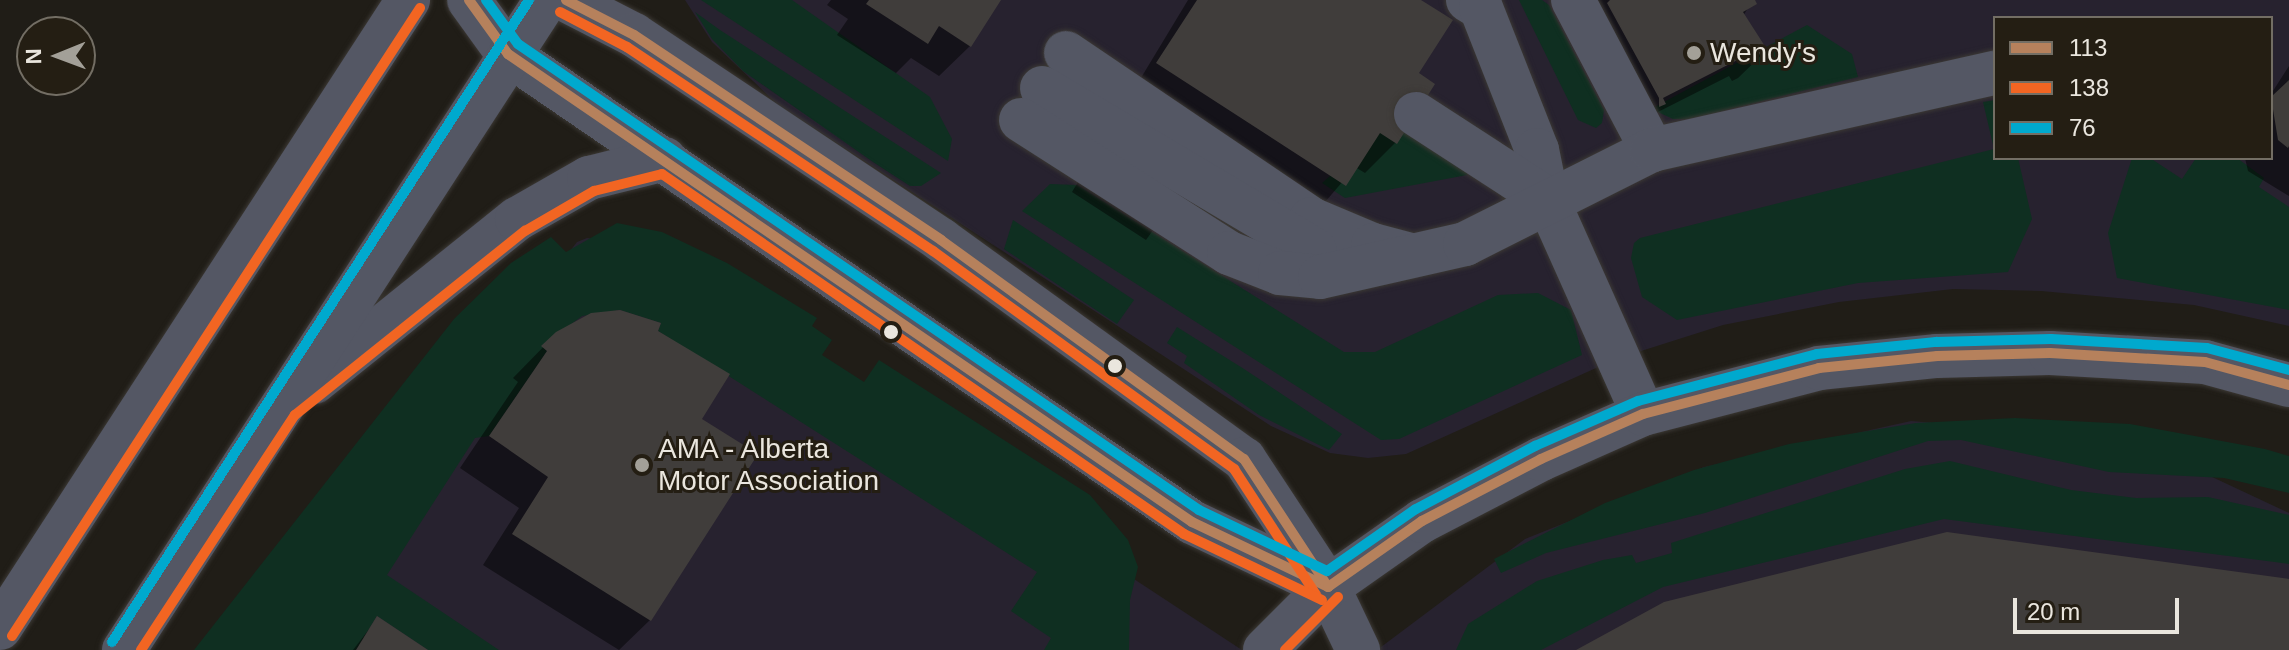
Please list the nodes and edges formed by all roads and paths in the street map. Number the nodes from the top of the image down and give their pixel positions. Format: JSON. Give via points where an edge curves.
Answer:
{"nodes":[{"id":1,"x":408,"y":0,"type":"edge"},
{"id":2,"x":469,"y":0,"type":"edge"},
{"id":3,"x":546,"y":0,"type":"edge"},
{"id":4,"x":566,"y":0,"type":"edge"},
{"id":5,"x":1573,"y":0,"type":"edge"},
{"id":6,"x":1476,"y":3,"type":"edge"},
{"id":7,"x":508,"y":54,"type":"junction"},
{"id":8,"x":1993,"y":73,"type":"edge"},
{"id":9,"x":1416,"y":114,"type":"dead end"},
{"id":10,"x":1652,"y":150,"type":"junction"},
{"id":11,"x":665,"y":159,"type":"junction"},
{"id":12,"x":1547,"y":199,"type":"junction"},
{"id":13,"x":1394,"y":260,"type":"junction"},
{"id":14,"x":2289,"y":385,"type":"edge"},
{"id":15,"x":285,"y":405,"type":"junction"},
{"id":16,"x":1643,"y":414,"type":"junction"},
{"id":17,"x":1328,"y":587,"type":"junction"},
{"id":18,"x":0,"y":628,"type":"edge"},
{"id":19,"x":124,"y":650,"type":"edge"},
{"id":20,"x":1265,"y":650,"type":"edge"},
{"id":21,"x":1358,"y":650,"type":"edge"}],
"edges":[{"from":1,"to":18,"type":"street"},
{"from":2,"to":7,"type":"street"},
{"from":3,"to":7,"type":"street"},
{"from":4,"to":17,"type":"street","via":[[653,47],[941,240],[1244,459]]},
{"from":5,"to":10,"type":"street"},
{"from":6,"to":12,"type":"street","via":[[1537,150]]},
{"from":7,"to":11,"type":"street"},
{"from":7,"to":15,"type":"street"},
{"from":8,"to":10,"type":"street"},
{"from":9,"to":12,"type":"street"},
{"from":10,"to":12,"type":"street"},
{"from":11,"to":15,"type":"street","via":[[589,178],[517,219]]},
{"from":11,"to":17,"type":"street","via":[[1192,522]]},
{"from":12,"to":13,"type":"street","via":[[1465,244]]},
{"from":12,"to":16,"type":"street"},
{"from":13,"to":13,"type":"street","via":[[1373,245],[1043,87],[1229,253],[1280,273],[1320,277]]},
{"from":14,"to":16,"type":"street","via":[[2205,362],[2050,353],[1937,356],[1819,368]]},
{"from":15,"to":19,"type":"street"},
{"from":16,"to":17,"type":"street","via":[[1422,521]]},
{"from":17,"to":20,"type":"street"},
{"from":17,"to":21,"type":"street"}]}
